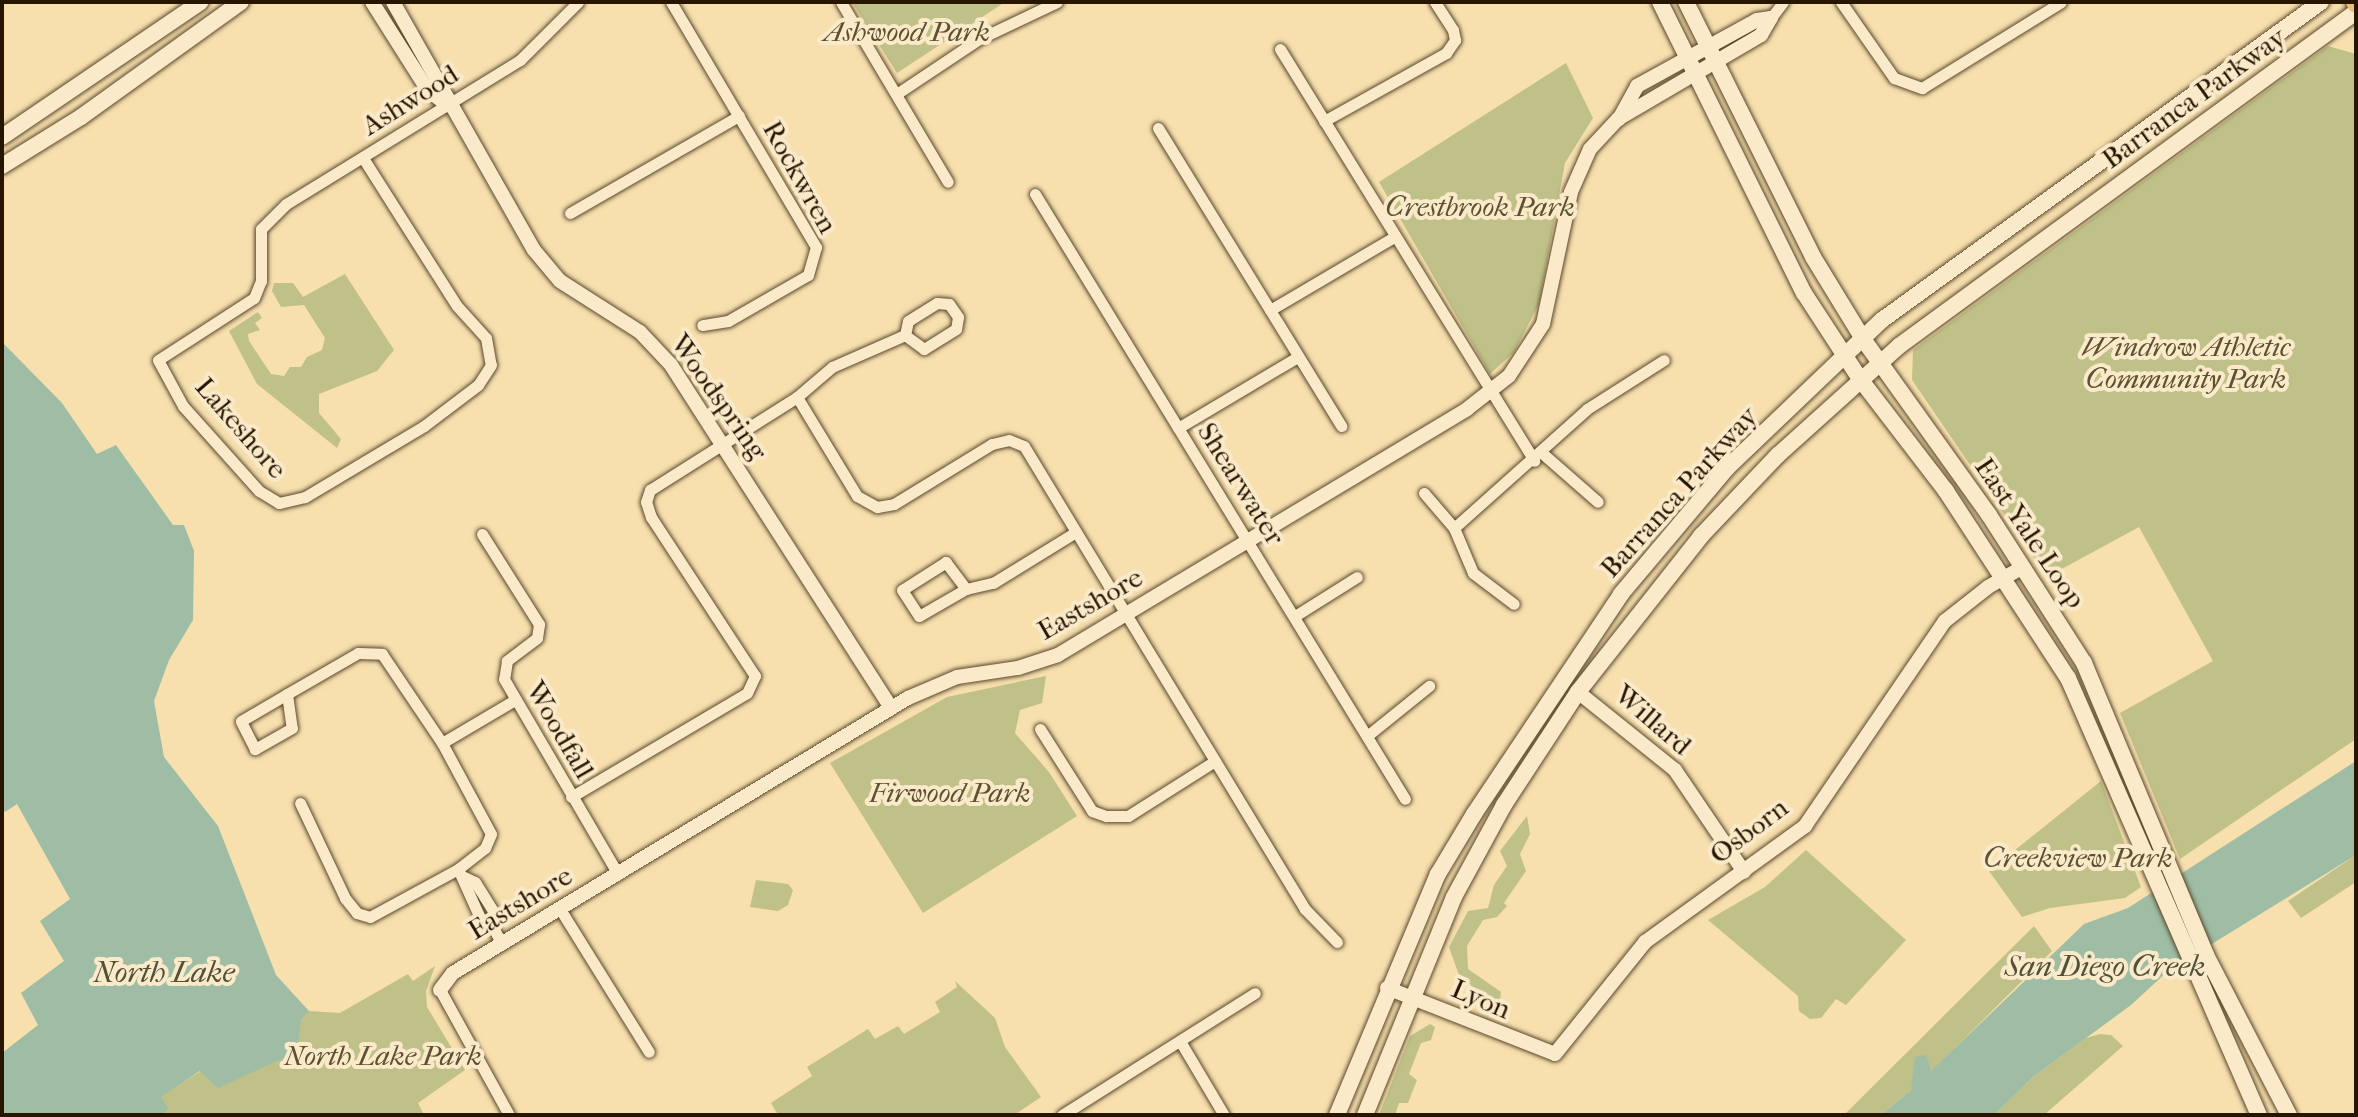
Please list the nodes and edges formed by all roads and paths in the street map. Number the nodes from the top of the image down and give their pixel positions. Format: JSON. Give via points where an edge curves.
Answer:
{"nodes":[{"id":1,"x":201,"y":2,"type":"edge"},
{"id":2,"x":241,"y":2,"type":"edge"},
{"id":3,"x":372,"y":2,"type":"edge"},
{"id":4,"x":393,"y":2,"type":"edge"},
{"id":5,"x":578,"y":2,"type":"edge"},
{"id":6,"x":671,"y":2,"type":"edge"},
{"id":7,"x":841,"y":2,"type":"edge"},
{"id":8,"x":1057,"y":2,"type":"edge"},
{"id":9,"x":1435,"y":2,"type":"edge"},
{"id":10,"x":1660,"y":2,"type":"edge"},
{"id":11,"x":1686,"y":2,"type":"edge"},
{"id":12,"x":1783,"y":2,"type":"edge"},
{"id":13,"x":1841,"y":2,"type":"edge"},
{"id":14,"x":2061,"y":2,"type":"edge"},
{"id":15,"x":2321,"y":2,"type":"edge"},
{"id":16,"x":2356,"y":12,"type":"edge"},
{"id":17,"x":1771,"y":18,"type":"joint"},
{"id":18,"x":1280,"y":49,"type":"dead end"},
{"id":19,"x":1712,"y":55,"type":"junction"},
{"id":20,"x":1692,"y":66,"type":"junction"},
{"id":21,"x":898,"y":93,"type":"junction"},
{"id":22,"x":447,"y":106,"type":"junction"},
{"id":23,"x":739,"y":116,"type":"junction"},
{"id":24,"x":1324,"y":121,"type":"junction"},
{"id":25,"x":1158,"y":128,"type":"dead end"},
{"id":26,"x":2,"y":137,"type":"edge"},
{"id":27,"x":363,"y":158,"type":"junction"},
{"id":28,"x":2,"y":166,"type":"edge"},
{"id":29,"x":948,"y":182,"type":"dead end"},
{"id":30,"x":1035,"y":194,"type":"dead end"},
{"id":31,"x":570,"y":213,"type":"dead end"},
{"id":32,"x":261,"y":229,"type":"joint"},
{"id":33,"x":1394,"y":237,"type":"junction"},
{"id":34,"x":1270,"y":310,"type":"junction"},
{"id":35,"x":702,"y":325,"type":"dead end"},
{"id":36,"x":905,"y":335,"type":"junction"},
{"id":37,"x":1863,"y":339,"type":"junction"},
{"id":38,"x":1844,"y":356,"type":"junction"},
{"id":39,"x":1296,"y":358,"type":"junction"},
{"id":40,"x":1664,"y":360,"type":"dead end"},
{"id":41,"x":1880,"y":362,"type":"junction"},
{"id":42,"x":1860,"y":379,"type":"junction"},
{"id":43,"x":1488,"y":391,"type":"junction"},
{"id":44,"x":797,"y":397,"type":"junction"},
{"id":45,"x":1341,"y":426,"type":"dead end"},
{"id":46,"x":1178,"y":428,"type":"junction"},
{"id":47,"x":722,"y":444,"type":"junction"},
{"id":48,"x":1538,"y":457,"type":"junction"},
{"id":49,"x":1424,"y":493,"type":"dead end"},
{"id":50,"x":1598,"y":502,"type":"dead end"},
{"id":51,"x":1454,"y":528,"type":"junction"},
{"id":52,"x":1076,"y":532,"type":"junction"},
{"id":53,"x":482,"y":534,"type":"dead end"},
{"id":54,"x":1247,"y":540,"type":"junction"},
{"id":55,"x":2023,"y":567,"type":"junction"},
{"id":56,"x":1357,"y":577,"type":"dead end"},
{"id":57,"x":2004,"y":578,"type":"junction"},
{"id":58,"x":966,"y":589,"type":"junction"},
{"id":59,"x":1514,"y":604,"type":"dead end"},
{"id":60,"x":1127,"y":615,"type":"junction"},
{"id":61,"x":1295,"y":616,"type":"junction"},
{"id":62,"x":1429,"y":686,"type":"dead end"},
{"id":63,"x":1578,"y":692,"type":"junction"},
{"id":64,"x":287,"y":694,"type":"junction"},
{"id":65,"x":513,"y":701,"type":"junction"},
{"id":66,"x":891,"y":708,"type":"junction"},
{"id":67,"x":1040,"y":729,"type":"dead end"},
{"id":68,"x":1367,"y":736,"type":"junction"},
{"id":69,"x":442,"y":743,"type":"junction"},
{"id":70,"x":1215,"y":761,"type":"junction"},
{"id":71,"x":571,"y":797,"type":"junction"},
{"id":72,"x":1405,"y":799,"type":"dead end"},
{"id":73,"x":300,"y":803,"type":"dead end"},
{"id":74,"x":2162,"y":870,"type":"junction"},
{"id":75,"x":460,"y":872,"type":"junction"},
{"id":76,"x":1744,"y":872,"type":"junction"},
{"id":77,"x":618,"y":874,"type":"junction"},
{"id":78,"x":560,"y":909,"type":"junction"},
{"id":79,"x":1337,"y":942,"type":"dead end"},
{"id":80,"x":502,"y":944,"type":"junction"},
{"id":81,"x":2199,"y":960,"type":"junction"},
{"id":82,"x":1387,"y":988,"type":"junction"},
{"id":83,"x":440,"y":990,"type":"joint"},
{"id":84,"x":1255,"y":993,"type":"dead end"},
{"id":85,"x":1410,"y":997,"type":"junction"},
{"id":86,"x":1180,"y":1041,"type":"junction"},
{"id":87,"x":649,"y":1052,"type":"dead end"},
{"id":88,"x":1555,"y":1054,"type":"joint"},
{"id":89,"x":2284,"y":1113,"type":"edge"},
{"id":90,"x":509,"y":1115,"type":"edge"},
{"id":91,"x":1062,"y":1115,"type":"edge"},
{"id":92,"x":1224,"y":1115,"type":"edge"},
{"id":93,"x":1337,"y":1115,"type":"edge"},
{"id":94,"x":1365,"y":1115,"type":"edge"},
{"id":95,"x":2259,"y":1115,"type":"edge"}],
"edges":[{"from":1,"to":26,"type":"main road"},
{"from":2,"to":28,"type":"main road","via":[[81,117]]},
{"from":3,"to":22,"type":"street","name":"Woodspring","via":[[427,89]]},
{"from":4,"to":22,"type":"street","name":"Woodspring","via":[[441,80]]},
{"from":5,"to":22,"type":"street","name":"Ashwood","via":[[520,60]]},
{"from":6,"to":23,"type":"street","name":"Rockwren"},
{"from":7,"to":21,"type":"street"},
{"from":8,"to":21,"type":"street","via":[[979,39]]},
{"from":9,"to":24,"type":"street","via":[[1453,30],[1455,40],[1446,53]]},
{"from":10,"to":20,"type":"main road","name":"East Yale Loop"},
{"from":11,"to":19,"type":"main road","name":"East Yale Loop"},
{"from":12,"to":17,"type":"street","name":"Eastshore"},
{"from":13,"to":14,"type":"street","via":[[1894,78],[1922,88]]},
{"from":15,"to":37,"type":"main road","name":"Barranca Parkway"},
{"from":16,"to":41,"type":"main road","name":"Barranca Parkway"},
{"from":17,"to":19,"type":"street","name":"Eastshore","via":[[1761,35]]},
{"from":18,"to":24,"type":"street"},
{"from":19,"to":20,"type":"street","name":"Eastshore"},
{"from":19,"to":37,"type":"main road","name":"East Yale Loop","via":[[1813,257]]},
{"from":20,"to":38,"type":"main road","name":"East Yale Loop","via":[[1804,293]]},
{"from":20,"to":43,"type":"street","name":"Eastshore","via":[[1618,119],[1590,149],[1579,171],[1543,324],[1509,376]]},
{"from":21,"to":29,"type":"street"},
{"from":22,"to":27,"type":"street","name":"Ashwood"},
{"from":22,"to":47,"type":"street","name":"Woodspring","via":[[546,266],[579,296],[640,332],[658,350]]},
{"from":23,"to":31,"type":"street"},
{"from":23,"to":35,"type":"street","name":"Rockwren","via":[[812,236],[816,257],[808,275],[768,300],[728,321]]},
{"from":24,"to":33,"type":"street"},
{"from":25,"to":34,"type":"street"},
{"from":27,"to":32,"type":"street","name":"Ashwood","via":[[286,204]]},
{"from":27,"to":32,"type":"street","name":"Lakeshore","via":[[452,298],[486,338],[491,365],[478,385],[387,449],[294,503],[267,499],[183,406],[158,360],[254,298],[261,281]]},
{"from":30,"to":46,"type":"street","name":"Shearwater"},
{"from":33,"to":34,"type":"street"},
{"from":33,"to":43,"type":"street"},
{"from":34,"to":39,"type":"street"},
{"from":36,"to":36,"type":"street","via":[[908,321],[937,303],[951,306],[958,317],[956,329],[924,349]]},
{"from":36,"to":44,"type":"street","via":[[832,367]]},
{"from":37,"to":38,"type":"main road","name":"Barranca Parkway"},
{"from":37,"to":41,"type":"main road","name":"East Yale Loop"},
{"from":38,"to":42,"type":"main road","name":"East Yale Loop"},
{"from":38,"to":82,"type":"main road","name":"Barranca Parkway","via":[[1727,468],[1621,594],[1438,874]]},
{"from":39,"to":45,"type":"street"},
{"from":39,"to":46,"type":"street"},
{"from":40,"to":48,"type":"street","via":[[1587,409]]},
{"from":41,"to":42,"type":"main road","name":"Barranca Parkway"},
{"from":41,"to":55,"type":"main road","name":"East Yale Loop"},
{"from":42,"to":57,"type":"main road","name":"East Yale Loop"},
{"from":42,"to":63,"type":"main road","name":"Barranca Parkway","via":[[1701,536]]},
{"from":43,"to":48,"type":"street"},
{"from":43,"to":54,"type":"street","name":"Eastshore"},
{"from":44,"to":47,"type":"street"},
{"from":44,"to":52,"type":"street","via":[[857,496],[868,503],[894,504],[992,444],[1009,440],[1031,455]]},
{"from":46,"to":54,"type":"street","name":"Shearwater"},
{"from":47,"to":66,"type":"street","name":"Woodspring"},
{"from":47,"to":71,"type":"street","via":[[655,486],[646,502],[755,676],[747,693]]},
{"from":48,"to":50,"type":"street"},
{"from":48,"to":51,"type":"street"},
{"from":49,"to":51,"type":"street"},
{"from":51,"to":59,"type":"street","via":[[1473,573]]},
{"from":52,"to":58,"type":"street","via":[[993,583]]},
{"from":52,"to":60,"type":"street"},
{"from":53,"to":65,"type":"street","name":"Woodfall","via":[[539,624],[537,638],[507,661],[504,679]]},
{"from":54,"to":60,"type":"street","name":"Eastshore"},
{"from":54,"to":61,"type":"street","name":"Shearwater"},
{"from":55,"to":57,"type":"street","name":"Osborn"},
{"from":55,"to":74,"type":"main road","name":"East Yale Loop","via":[[2084,663]]},
{"from":56,"to":61,"type":"street"},
{"from":57,"to":74,"type":"main road","name":"East Yale Loop","via":[[2092,724]]},
{"from":57,"to":76,"type":"street","name":"Osborn","via":[[1945,621],[1805,826]]},
{"from":58,"to":58,"type":"street","via":[[946,562],[902,590],[919,616]]},
{"from":60,"to":66,"type":"street","name":"Eastshore","via":[[1058,655],[1018,668],[957,677]]},
{"from":60,"to":70,"type":"street"},
{"from":61,"to":68,"type":"street","name":"Shearwater"},
{"from":62,"to":68,"type":"street"},
{"from":63,"to":76,"type":"street","name":"Willard","via":[[1675,770]]},
{"from":63,"to":85,"type":"main road","name":"Barranca Parkway","via":[[1497,818],[1454,897]]},
{"from":64,"to":64,"type":"street","via":[[241,721],[255,749],[292,728]]},
{"from":64,"to":69,"type":"street","via":[[358,653],[377,651],[388,659]]},
{"from":65,"to":69,"type":"street"},
{"from":65,"to":71,"type":"street","name":"Woodfall"},
{"from":66,"to":77,"type":"street","name":"Eastshore"},
{"from":67,"to":70,"type":"street","via":[[1092,811],[1106,816],[1128,816]]},
{"from":68,"to":72,"type":"street","name":"Shearwater"},
{"from":69,"to":75,"type":"street","via":[[491,834],[485,848]]},
{"from":70,"to":79,"type":"street","via":[[1305,909]]},
{"from":71,"to":77,"type":"street","name":"Woodfall"},
{"from":73,"to":75,"type":"street","via":[[357,913],[378,915]]},
{"from":74,"to":81,"type":"main road","name":"East Yale Loop"},
{"from":75,"to":80,"type":"street","via":[[475,882],[493,911],[491,924]]},
{"from":76,"to":88,"type":"street","name":"Osborn","via":[[1645,942]]},
{"from":77,"to":78,"type":"street","name":"Eastshore"},
{"from":78,"to":80,"type":"street","name":"Eastshore"},
{"from":78,"to":87,"type":"street"},
{"from":80,"to":83,"type":"street","name":"Eastshore","via":[[453,973]]},
{"from":81,"to":89,"type":"main road","name":"East Yale Loop"},
{"from":81,"to":95,"type":"main road","name":"East Yale Loop"},
{"from":82,"to":85,"type":"street","name":"Lyon"},
{"from":82,"to":93,"type":"main road","name":"Barranca Parkway"},
{"from":83,"to":90,"type":"street"},
{"from":84,"to":86,"type":"street"},
{"from":85,"to":88,"type":"street","name":"Lyon"},
{"from":85,"to":94,"type":"main road","name":"Barranca Parkway"},
{"from":86,"to":91,"type":"street"},
{"from":86,"to":92,"type":"street"}]}
